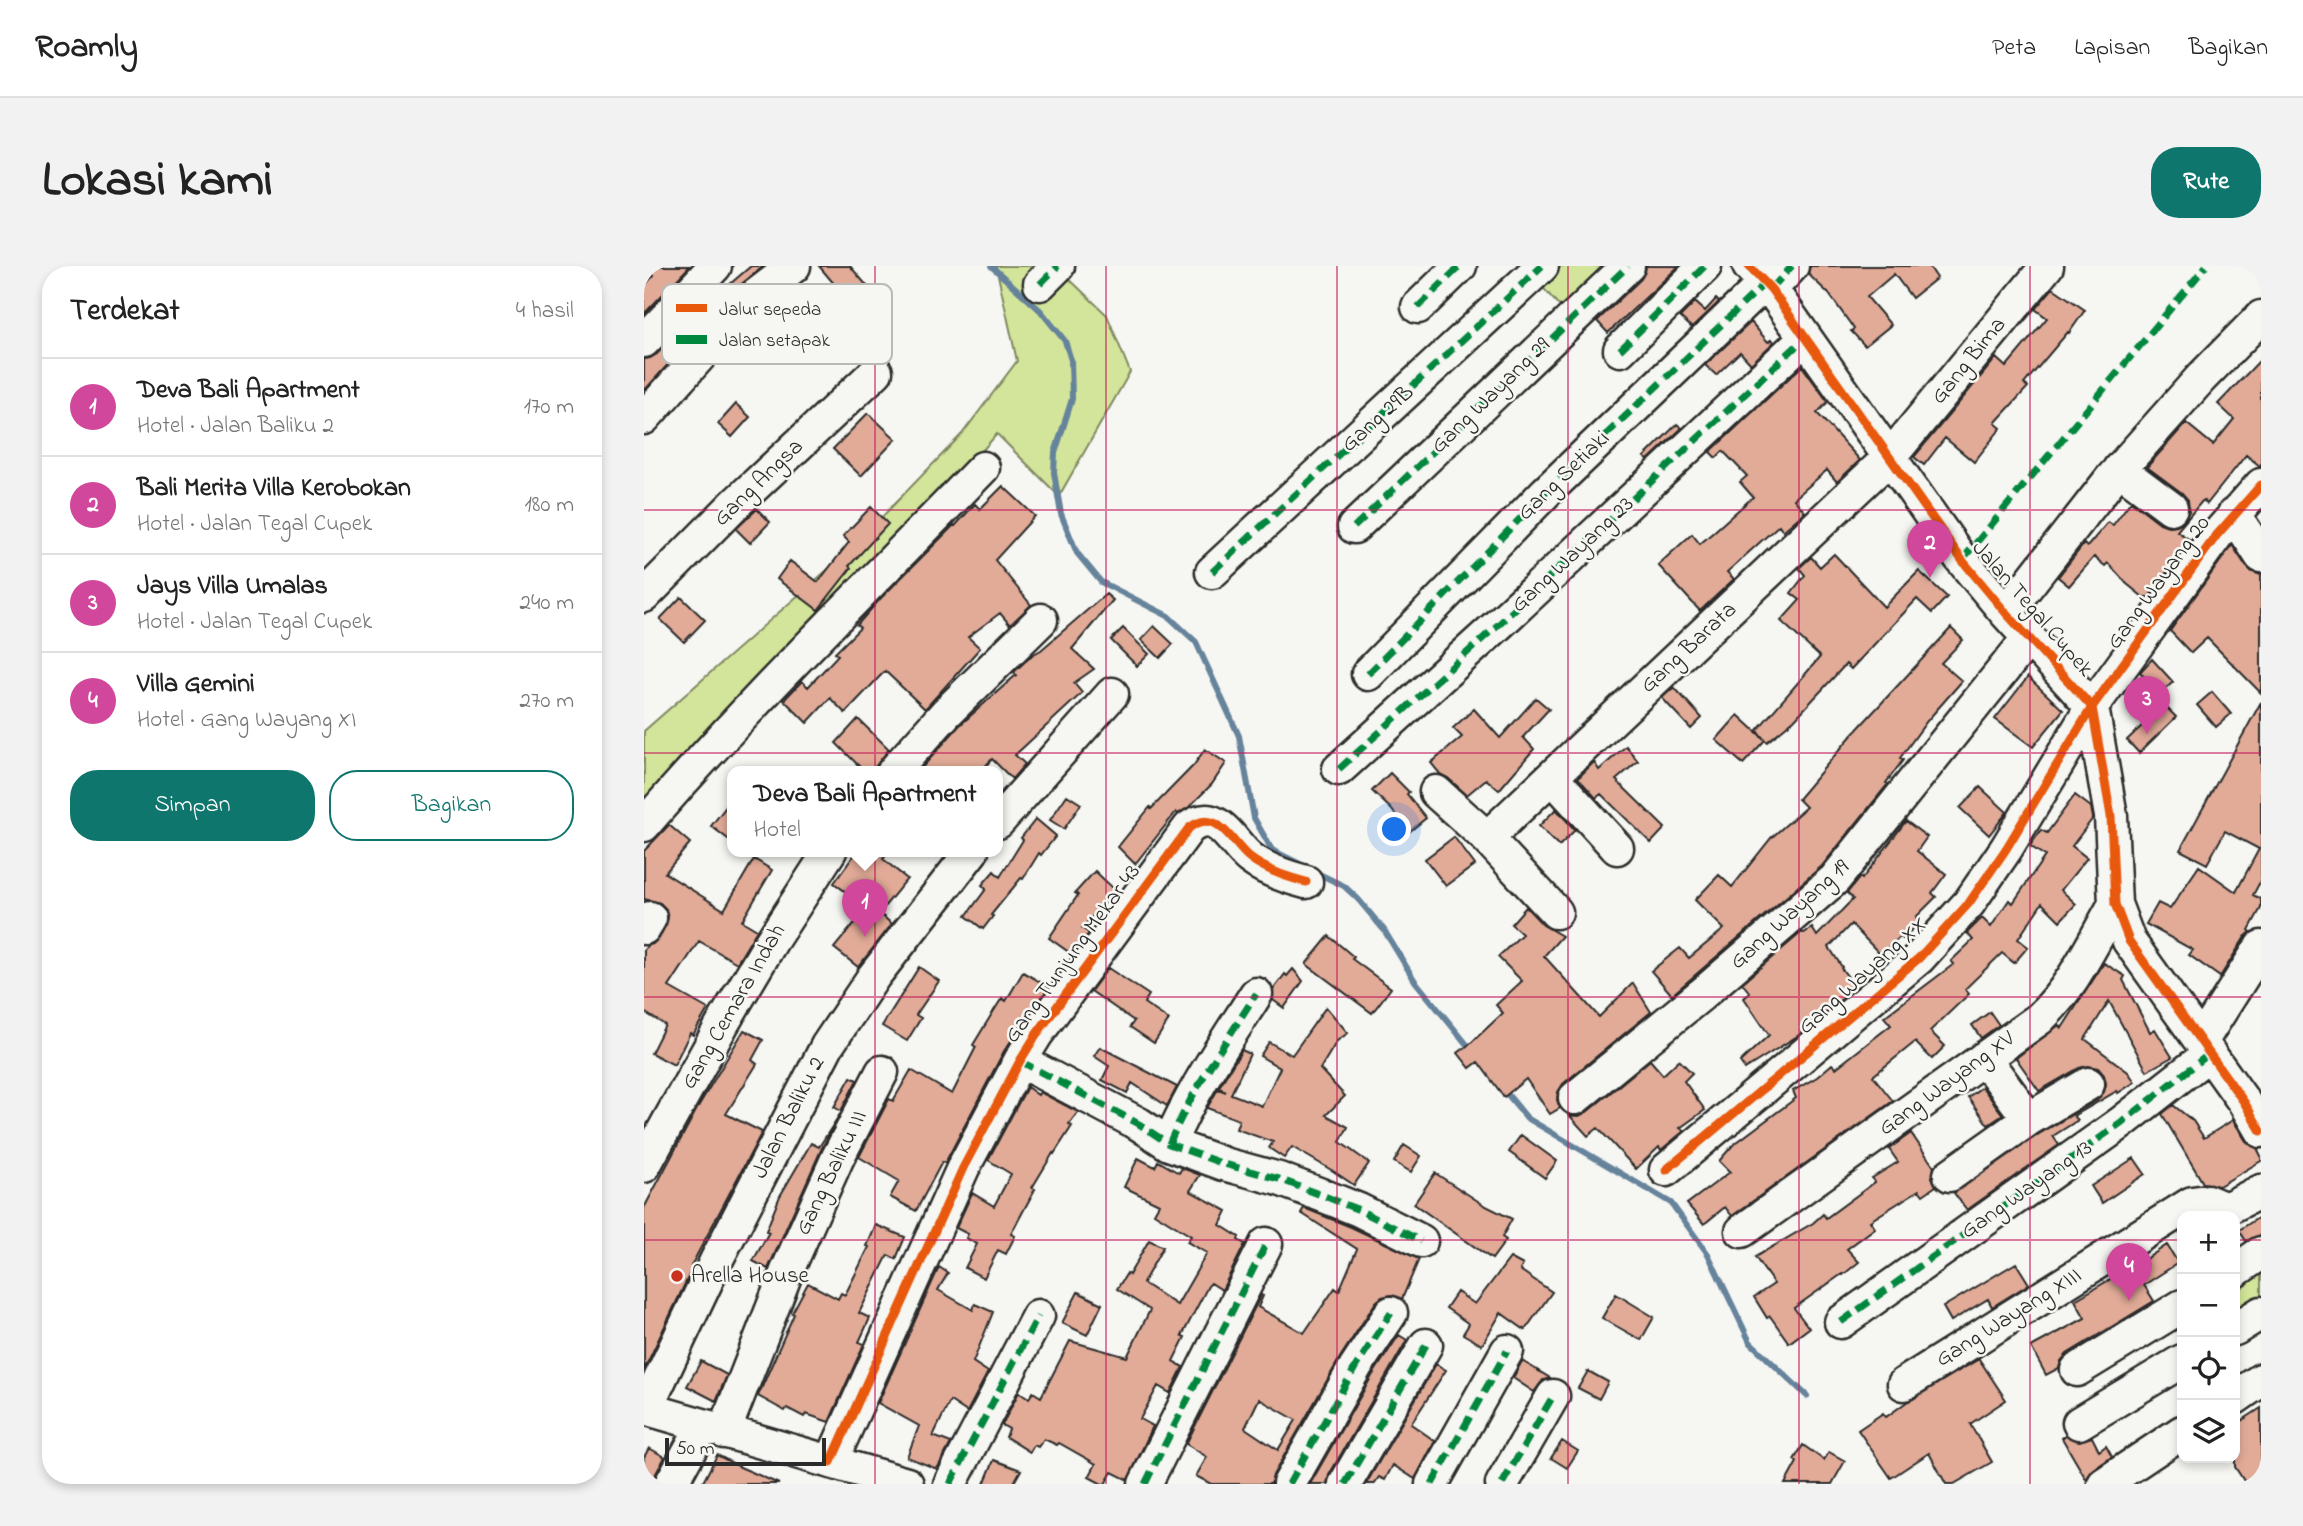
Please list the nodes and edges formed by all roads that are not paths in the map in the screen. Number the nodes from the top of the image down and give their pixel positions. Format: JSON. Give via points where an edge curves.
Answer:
{"nodes":[{"id":1,"x":715,"y":266,"type":"edge"},
{"id":2,"x":794,"y":266,"type":"edge"},
{"id":3,"x":1460,"y":266,"type":"edge"},
{"id":4,"x":1542,"y":266,"type":"edge"},
{"id":5,"x":1628,"y":266,"type":"edge"},
{"id":6,"x":1705,"y":266,"type":"edge"},
{"id":7,"x":2047,"y":266,"type":"edge"},
{"id":8,"x":1769,"y":276,"type":"edge"},
{"id":9,"x":698,"y":284,"type":"edge"},
{"id":10,"x":771,"y":284,"type":"edge"},
{"id":11,"x":1418,"y":306,"type":"dead end"},
{"id":12,"x":2261,"y":317,"type":"edge"},
{"id":13,"x":662,"y":322,"type":"edge"},
{"id":14,"x":1805,"y":338,"type":"junction"},
{"id":15,"x":644,"y":341,"type":"edge"},
{"id":16,"x":1620,"y":350,"type":"dead end"},
{"id":17,"x":693,"y":364,"type":"edge"},
{"id":18,"x":876,"y":372,"type":"dead end"},
{"id":19,"x":644,"y":418,"type":"edge"},
{"id":20,"x":1890,"y":457,"type":"junction"},
{"id":21,"x":983,"y":468,"type":"dead end"},
{"id":22,"x":2119,"y":470,"type":"junction"},
{"id":23,"x":2261,"y":485,"type":"edge"},
{"id":24,"x":2171,"y":508,"type":"dead end"},
{"id":25,"x":2234,"y":514,"type":"junction"},
{"id":26,"x":1354,"y":527,"type":"dead end"},
{"id":27,"x":2261,"y":556,"type":"edge"},
{"id":28,"x":1212,"y":572,"type":"dead end"},
{"id":29,"x":644,"y":596,"type":"edge"},
{"id":30,"x":2006,"y":612,"type":"junction"},
{"id":31,"x":1041,"y":620,"type":"dead end"},
{"id":32,"x":2029,"y":638,"type":"junction"},
{"id":33,"x":1368,"y":674,"type":"dead end"},
{"id":34,"x":1112,"y":694,"type":"dead end"},
{"id":35,"x":2092,"y":707,"type":"junction"},
{"id":36,"x":898,"y":766,"type":"edge"},
{"id":37,"x":1339,"y":769,"type":"dead end"},
{"id":38,"x":1552,"y":777,"type":"junction"},
{"id":39,"x":1436,"y":792,"type":"dead end"},
{"id":40,"x":1003,"y":816,"type":"edge"},
{"id":41,"x":644,"y":825,"type":"edge"},
{"id":42,"x":1487,"y":838,"type":"junction"},
{"id":43,"x":1617,"y":848,"type":"dead end"},
{"id":44,"x":826,"y":857,"type":"edge"},
{"id":45,"x":966,"y":857,"type":"edge"},
{"id":46,"x":1306,"y":882,"type":"dead end"},
{"id":47,"x":2115,"y":904,"type":"junction"},
{"id":48,"x":1556,"y":912,"type":"dead end"},
{"id":49,"x":2261,"y":947,"type":"edge"},
{"id":50,"x":1256,"y":994,"type":"dead end"},
{"id":51,"x":2205,"y":1048,"type":"junction"},
{"id":52,"x":1984,"y":1058,"type":"junction"},
{"id":53,"x":1020,"y":1061,"type":"junction"},
{"id":54,"x":882,"y":1072,"type":"dead end"},
{"id":55,"x":2088,"y":1084,"type":"dead end"},
{"id":56,"x":1575,"y":1098,"type":"dead end"},
{"id":57,"x":2029,"y":1119,"type":"junction"},
{"id":58,"x":2261,"y":1131,"type":"edge"},
{"id":59,"x":1169,"y":1144,"type":"junction"},
{"id":60,"x":644,"y":1166,"type":"edge"},
{"id":61,"x":1666,"y":1170,"type":"dead end"},
{"id":62,"x":1950,"y":1175,"type":"dead end"},
{"id":63,"x":2261,"y":1191,"type":"edge"},
{"id":64,"x":1742,"y":1231,"type":"dead end"},
{"id":65,"x":1420,"y":1241,"type":"dead end"},
{"id":66,"x":1266,"y":1244,"type":"dead end"},
{"id":67,"x":2261,"y":1253,"type":"edge"},
{"id":68,"x":2240,"y":1267,"type":"edge"},
{"id":69,"x":2177,"y":1309,"type":"edge"},
{"id":70,"x":1391,"y":1313,"type":"dead end"},
{"id":71,"x":2261,"y":1313,"type":"edge"},
{"id":72,"x":1038,"y":1316,"type":"dead end"},
{"id":73,"x":1841,"y":1322,"type":"dead end"},
{"id":74,"x":2240,"y":1326,"type":"edge"},
{"id":75,"x":1426,"y":1345,"type":"dead end"},
{"id":76,"x":1507,"y":1351,"type":"dead end"},
{"id":77,"x":2177,"y":1364,"type":"edge"},
{"id":78,"x":2077,"y":1370,"type":"dead end"},
{"id":79,"x":2261,"y":1380,"type":"edge"},
{"id":80,"x":1904,"y":1384,"type":"dead end"},
{"id":81,"x":2240,"y":1395,"type":"edge"},
{"id":82,"x":1553,"y":1396,"type":"dead end"},
{"id":83,"x":645,"y":1408,"type":"edge"},
{"id":84,"x":2080,"y":1423,"type":"dead end"},
{"id":85,"x":713,"y":1429,"type":"junction"},
{"id":86,"x":2177,"y":1435,"type":"edge"},
{"id":87,"x":831,"y":1462,"type":"junction"},
{"id":88,"x":2104,"y":1483,"type":"edge"},
{"id":89,"x":671,"y":1484,"type":"edge"},
{"id":90,"x":907,"y":1484,"type":"edge"},
{"id":91,"x":950,"y":1484,"type":"edge"},
{"id":92,"x":1145,"y":1484,"type":"edge"},
{"id":93,"x":1289,"y":1484,"type":"edge"},
{"id":94,"x":1345,"y":1484,"type":"edge"},
{"id":95,"x":1432,"y":1484,"type":"edge"},
{"id":96,"x":1502,"y":1484,"type":"edge"}],
"edges":[{"from":1,"to":9,"type":"street"},
{"from":2,"to":10,"type":"street"},
{"from":3,"to":11,"type":"street"},
{"from":4,"to":28,"type":"street","name":"Gang 29B"},
{"from":5,"to":26,"type":"street","name":"Gang Wayang 29"},
{"from":6,"to":16,"type":"street"},
{"from":7,"to":20,"type":"street","name":"Gang Bima"},
{"from":8,"to":14,"type":"street","name":"Jalan Tegal Cupek"},
{"from":8,"to":33,"type":"street","name":"Gang Setiaki","via":[[1546,492]]},
{"from":12,"to":22,"type":"street"},
{"from":13,"to":15,"type":"street"},
{"from":14,"to":20,"type":"street","name":"Jalan Tegal Cupek"},
{"from":14,"to":37,"type":"street","name":"Gang Wayang 23"},
{"from":17,"to":19,"type":"street"},
{"from":18,"to":29,"type":"street","name":"Gang Angsa"},
{"from":20,"to":30,"type":"street","name":"Jalan Tegal Cupek","via":[[1962,560]]},
{"from":20,"to":38,"type":"street","name":"Gang Barata"},
{"from":21,"to":41,"type":"street"},
{"from":22,"to":24,"type":"street"},
{"from":22,"to":30,"type":"street"},
{"from":23,"to":25,"type":"street","name":"Gang Wayang 20"},
{"from":25,"to":27,"type":"street"},
{"from":25,"to":35,"type":"street","name":"Gang Wayang 20"},
{"from":30,"to":32,"type":"street","name":"Jalan Tegal Cupek"},
{"from":31,"to":36,"type":"street"},
{"from":32,"to":35,"type":"street","name":"Jalan Tegal Cupek"},
{"from":32,"to":56,"type":"street","name":"Gang Wayang 19","via":[[1835,879]]},
{"from":34,"to":40,"type":"street"},
{"from":35,"to":47,"type":"street","name":"Jalan Tegal Cupek","via":[[2111,816]]},
{"from":35,"to":61,"type":"street","name":"Gang Wayang XX","via":[[1969,903],[1919,958]]},
{"from":38,"to":42,"type":"street","name":"Gang Barata"},
{"from":38,"to":43,"type":"street"},
{"from":39,"to":42,"type":"street"},
{"from":42,"to":48,"type":"street"},
{"from":44,"to":60,"type":"street","name":"Gang Cemara Indah","via":[[723,1023]]},
{"from":45,"to":83,"type":"street","name":"Jalan Baliku 2","via":[[874,975],[827,1046]]},
{"from":46,"to":53,"type":"street","name":"Gang Tunjung Mekar 43","via":[[1250,858],[1225,830],[1198,821]]},
{"from":47,"to":51,"type":"street","name":"Jalan Tegal Cupek","via":[[2129,941]]},
{"from":47,"to":52,"type":"street","name":"Gang Wayang XV","via":[[2054,1004]]},
{"from":49,"to":51,"type":"street","name":"Gang Wayang 13"},
{"from":50,"to":59,"type":"street","via":[[1184,1110]]},
{"from":51,"to":58,"type":"street","name":"Jalan Tegal Cupek"},
{"from":51,"to":73,"type":"street","name":"Gang Wayang 13","via":[[2110,1131]]},
{"from":52,"to":57,"type":"street"},
{"from":52,"to":64,"type":"street","name":"Gang Wayang XV"},
{"from":53,"to":59,"type":"street"},
{"from":53,"to":87,"type":"street","name":"Gang Tunjung Mekar 43","via":[[963,1168]]},
{"from":54,"to":85,"type":"street","name":"Gang Baliku III"},
{"from":55,"to":57,"type":"street"},
{"from":57,"to":62,"type":"street"},
{"from":59,"to":65,"type":"street","via":[[1324,1196]]},
{"from":63,"to":80,"type":"street","name":"Gang Wayang XIII","via":[[2226,1209],[2207,1201],[2192,1203]]},
{"from":66,"to":92,"type":"street"},
{"from":67,"to":68,"type":"street"},
{"from":69,"to":78,"type":"street"},
{"from":70,"to":93,"type":"street"},
{"from":71,"to":74,"type":"street"},
{"from":72,"to":91,"type":"street"},
{"from":75,"to":94,"type":"street"},
{"from":76,"to":95,"type":"street"},
{"from":77,"to":84,"type":"street"},
{"from":79,"to":81,"type":"street"},
{"from":82,"to":96,"type":"street"},
{"from":83,"to":85,"type":"street"},
{"from":85,"to":87,"type":"street"},
{"from":85,"to":89,"type":"street","name":"Gang Baliku III"},
{"from":86,"to":88,"type":"street"},
{"from":87,"to":90,"type":"street"}]}
